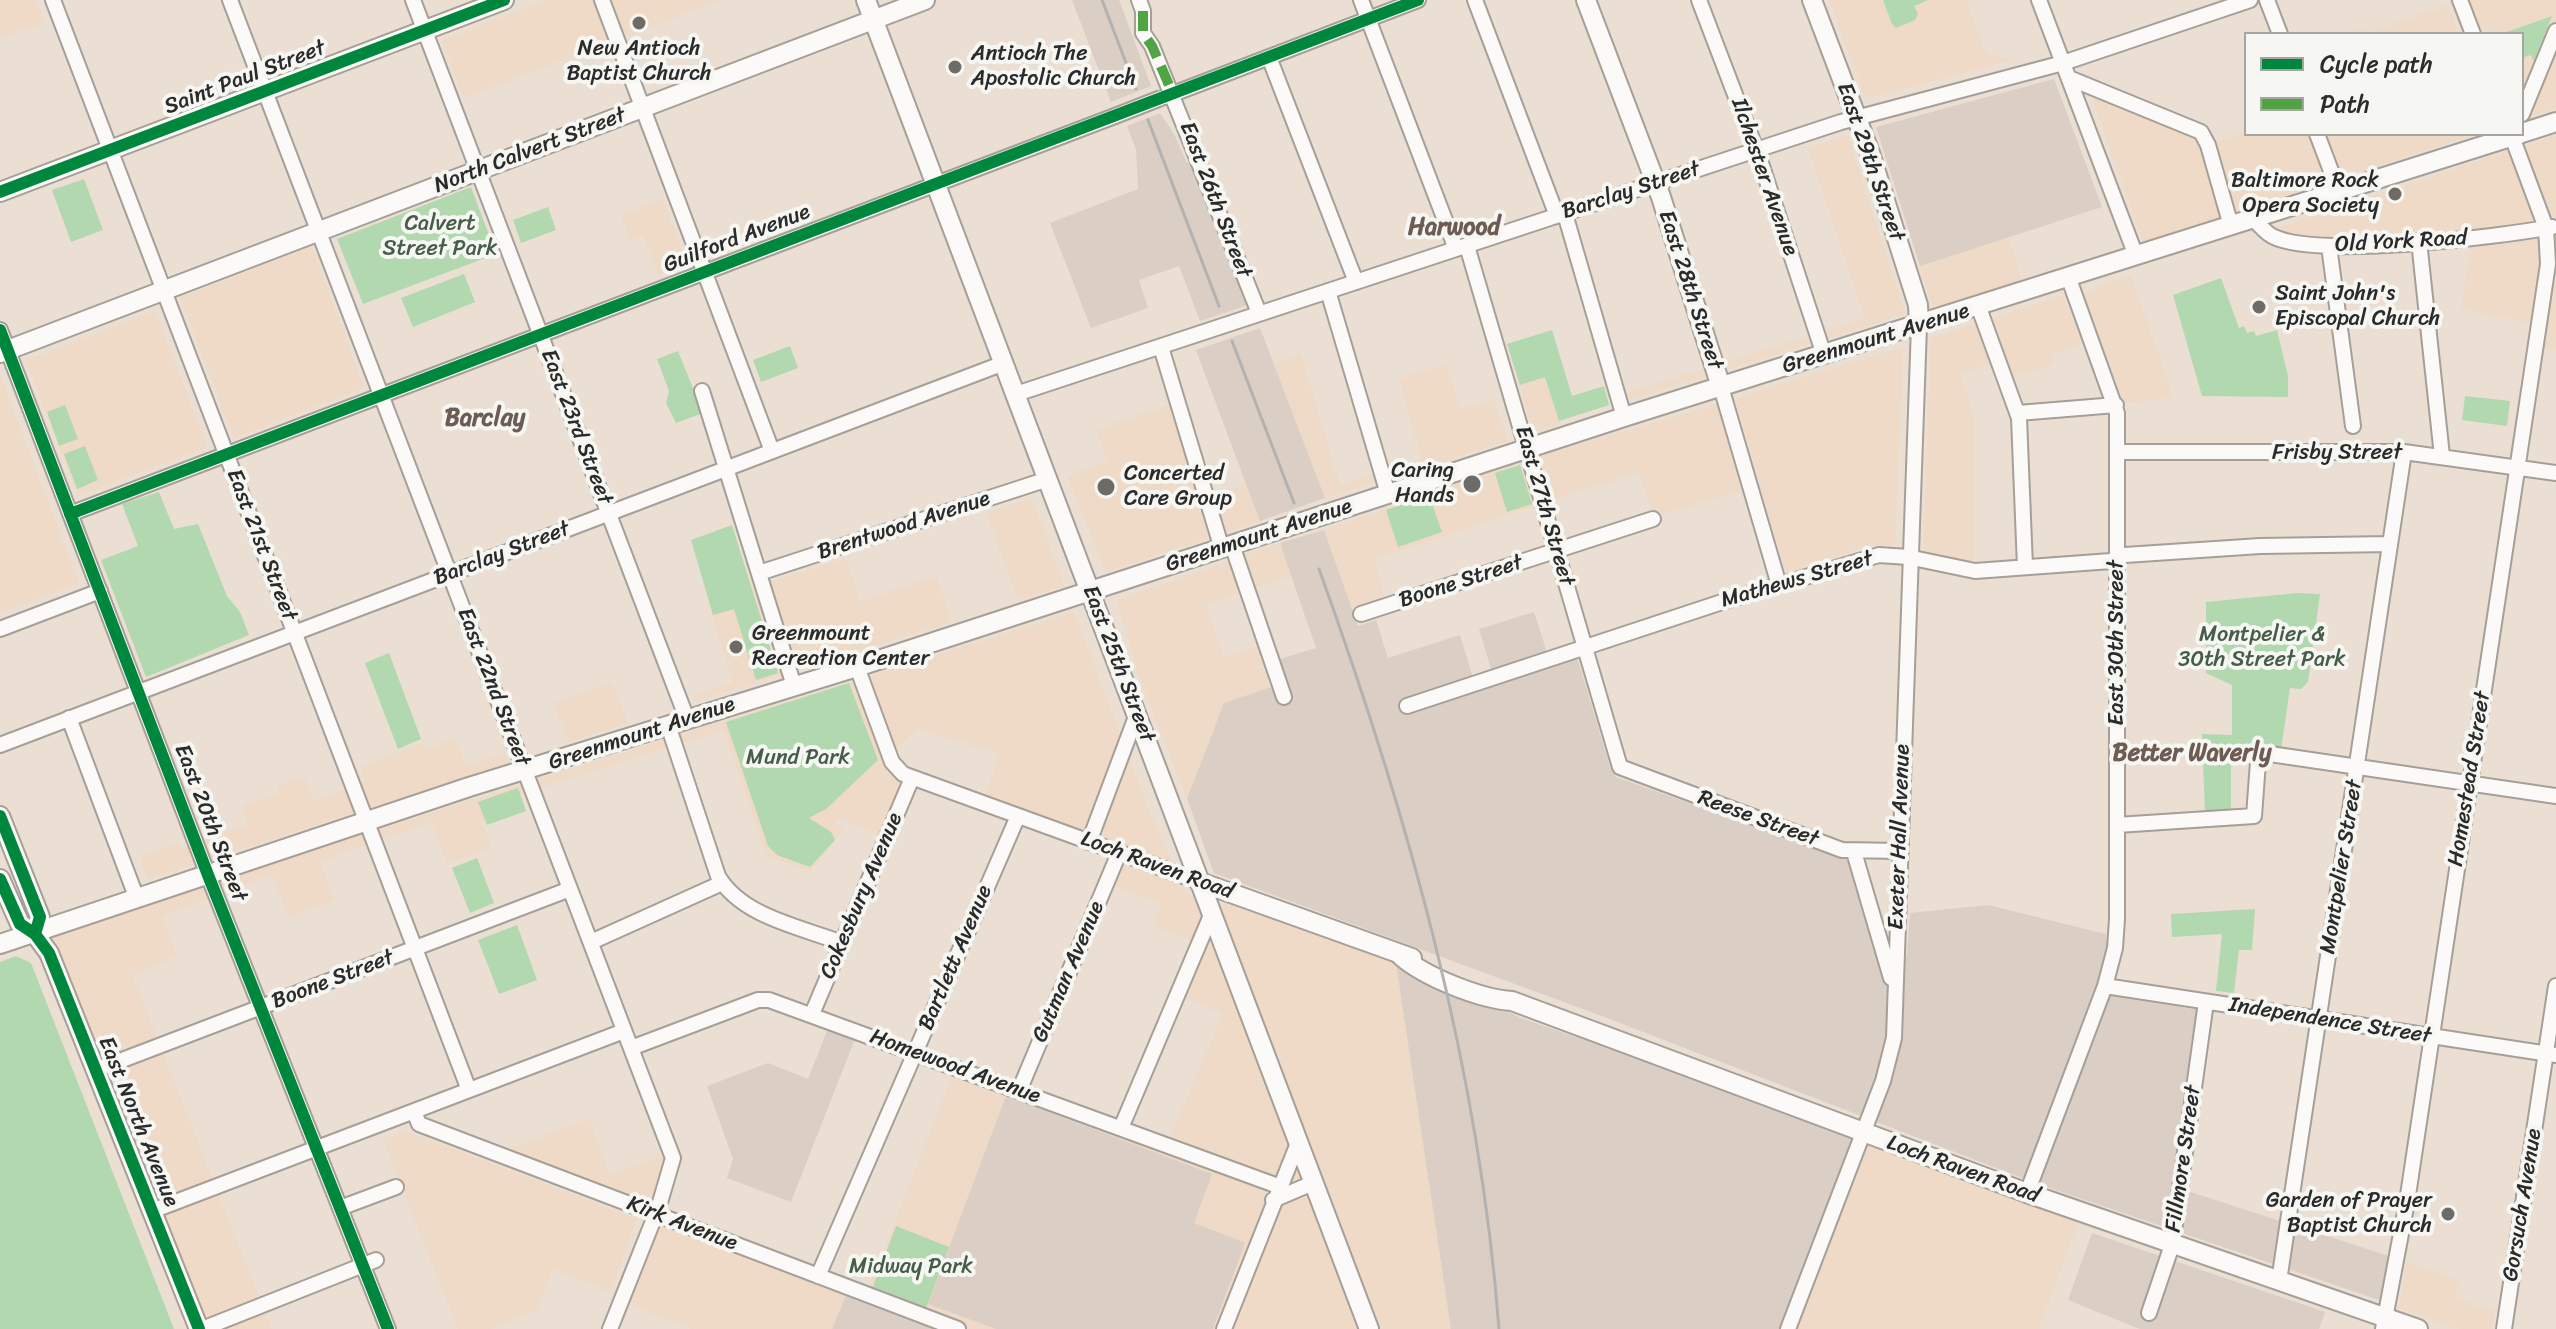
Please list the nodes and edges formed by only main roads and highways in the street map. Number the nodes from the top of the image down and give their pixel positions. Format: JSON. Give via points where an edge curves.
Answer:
{"nodes":[{"id":1,"x":504,"y":0,"type":"edge"},
{"id":2,"x":866,"y":0,"type":"edge"},
{"id":3,"x":925,"y":0,"type":"edge"},
{"id":4,"x":1586,"y":0,"type":"edge"},
{"id":5,"x":1812,"y":0,"type":"edge"},
{"id":6,"x":873,"y":19,"type":"junction"},
{"id":7,"x":2556,"y":122,"type":"edge"},
{"id":8,"x":2524,"y":131,"type":"edge"},
{"id":9,"x":2509,"y":136,"type":"edge"},
{"id":10,"x":0,"y":192,"type":"edge"},
{"id":11,"x":1919,"y":326,"type":"junction"},
{"id":12,"x":4,"y":352,"type":"edge"},
{"id":13,"x":1721,"y":387,"type":"junction"},
{"id":14,"x":1090,"y":591,"type":"junction"},
{"id":15,"x":2,"y":823,"type":"edge"},
{"id":16,"x":0,"y":879,"type":"edge"},
{"id":17,"x":1200,"y":882,"type":"junction"},
{"id":18,"x":35,"y":934,"type":"junction"},
{"id":19,"x":0,"y":944,"type":"edge"},
{"id":20,"x":2386,"y":1323,"type":"edge"},
{"id":21,"x":200,"y":1329,"type":"edge"},
{"id":22,"x":1369,"y":1329,"type":"edge"},
{"id":23,"x":2418,"y":1329,"type":"edge"}],
"edges":[{"from":1,"to":10,"type":"main road","name":"Saint Paul Street"},
{"from":2,"to":6,"type":"main road","name":"East 25th Street"},
{"from":3,"to":6,"type":"main road","name":"North Calvert Street"},
{"from":4,"to":13,"type":"main road","name":"East 28th Street","via":[[1656,183]]},
{"from":5,"to":11,"type":"main road","name":"East 29th Street","via":[[1857,117],[1918,305]]},
{"from":6,"to":12,"type":"main road","name":"North Calvert Street"},
{"from":6,"to":14,"type":"main road","name":"East 25th Street"},
{"from":7,"to":8,"type":"main road","name":"Greenmount Avenue"},
{"from":9,"to":11,"type":"main road","name":"Greenmount Avenue"},
{"from":11,"to":13,"type":"main road","name":"Greenmount Avenue"},
{"from":13,"to":14,"type":"main road","name":"Greenmount Avenue"},
{"from":14,"to":17,"type":"main road","name":"East 25th Street"},
{"from":14,"to":18,"type":"main road","name":"Greenmount Avenue","via":[[525,770]]},
{"from":15,"to":18,"type":"main road","name":"East North Avenue","via":[[40,917]]},
{"from":16,"to":18,"type":"main road","name":"East North Avenue","via":[[20,924]]},
{"from":17,"to":20,"type":"main road","name":"Loch Raven Road","via":[[1401,956],[1416,969],[1497,1000],[1512,1001]]},
{"from":17,"to":22,"type":"main road","name":"East 25th Street"},
{"from":18,"to":19,"type":"main road","name":"Greenmount Avenue"},
{"from":18,"to":21,"type":"main road","name":"East North Avenue","via":[[49,953]]},
{"from":20,"to":23,"type":"main road","name":"Loch Raven Road"}]}
